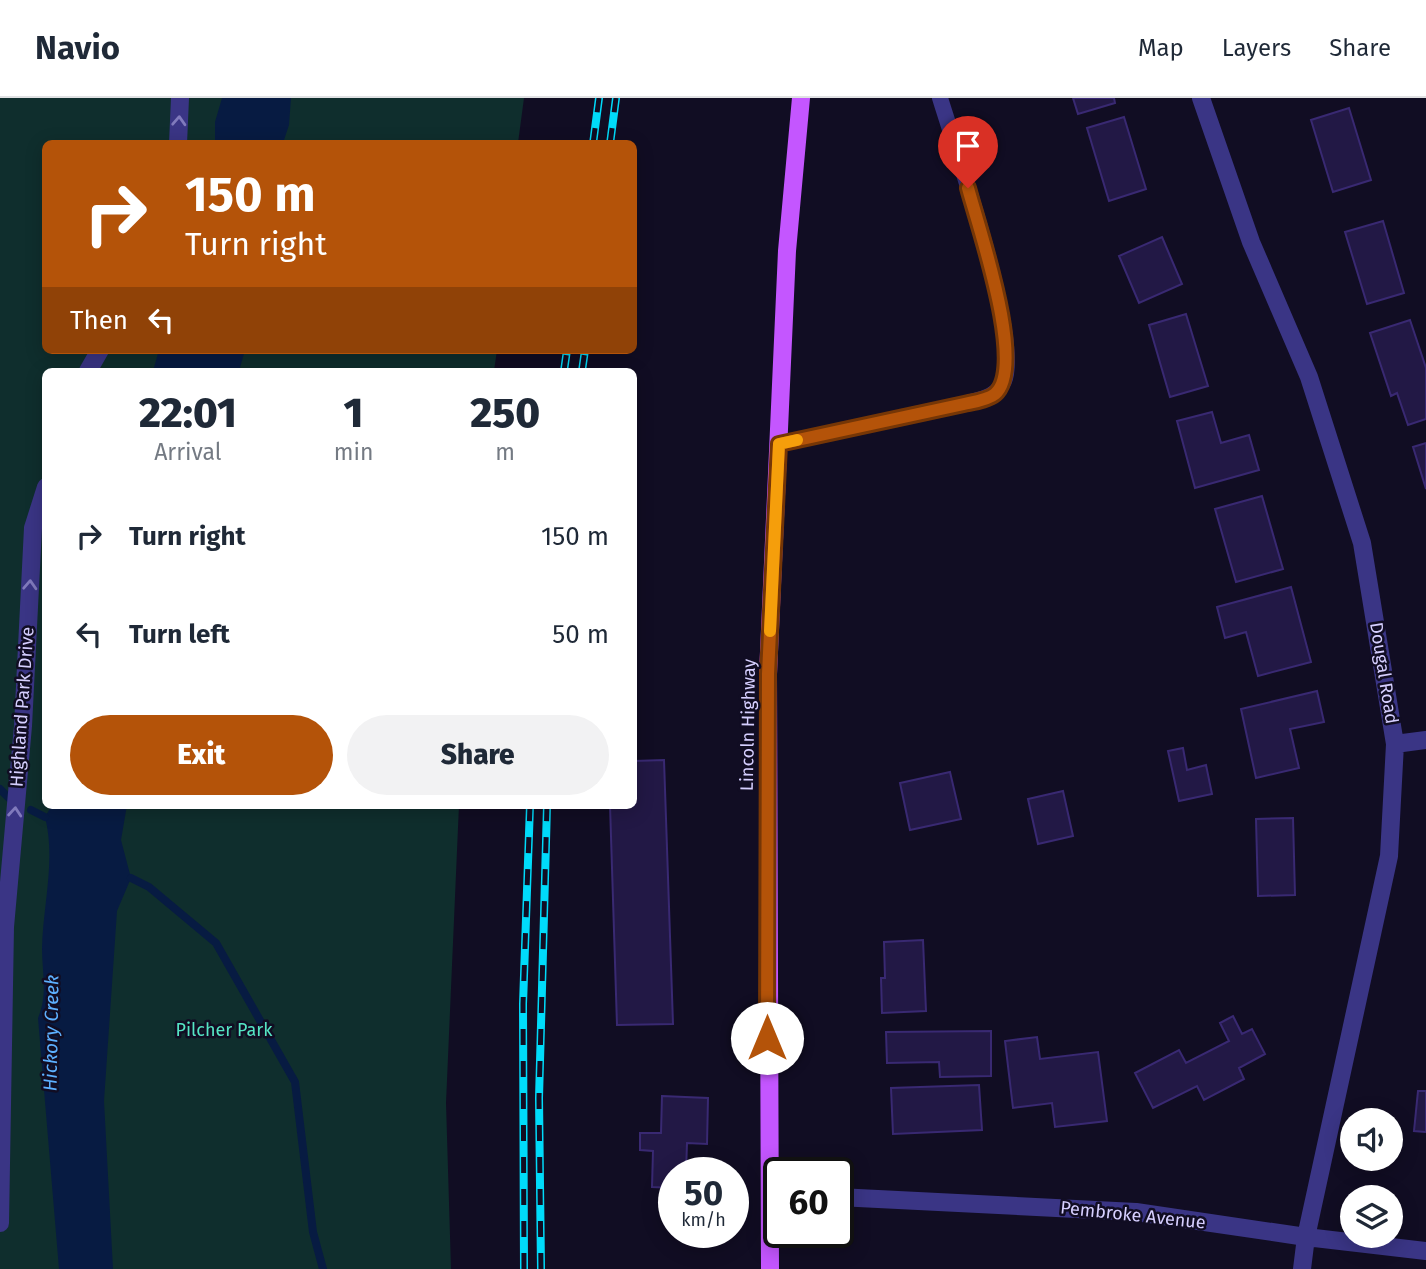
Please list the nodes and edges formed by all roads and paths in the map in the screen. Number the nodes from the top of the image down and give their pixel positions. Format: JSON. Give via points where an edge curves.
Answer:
{"nodes":[{"id":1,"x":180,"y":98,"type":"edge"},
{"id":2,"x":801,"y":98,"type":"edge"},
{"id":3,"x":940,"y":98,"type":"edge"},
{"id":4,"x":1201,"y":98,"type":"edge"},
{"id":5,"x":178,"y":140,"type":"edge"},
{"id":6,"x":779,"y":444,"type":"junction"},
{"id":7,"x":42,"y":499,"type":"edge"},
{"id":8,"x":1426,"y":740,"type":"edge"},
{"id":9,"x":1395,"y":744,"type":"junction"},
{"id":10,"x":774,"y":1157,"type":"edge"},
{"id":11,"x":854,"y":1197,"type":"edge"},
{"id":12,"x":0,"y":1223,"type":"edge"},
{"id":13,"x":1306,"y":1237,"type":"junction"},
{"id":14,"x":771,"y":1248,"type":"edge"},
{"id":15,"x":1426,"y":1251,"type":"edge"},
{"id":16,"x":770,"y":1269,"type":"edge"},
{"id":17,"x":1302,"y":1269,"type":"edge"}],
"edges":[{"from":5,"to":1,"type":"street","one_way":true},
{"from":2,"to":6,"type":"main road","name":"Lincoln Highway","via":[[787,251]]},
{"from":3,"to":6,"type":"lane","via":[[1006,335],[1005,379],[994,395],[964,404]]},
{"from":4,"to":9,"type":"street","name":"Dougal Road","via":[[1251,243],[1309,377],[1362,543]]},
{"from":6,"to":10,"type":"main road","name":"Lincoln Highway","via":[[768,674]]},
{"from":12,"to":7,"type":"street","name":"Highland Park Drive","one_way":true,"via":[[5,927],[23,726],[33,528]]},
{"from":8,"to":9,"type":"street"},
{"from":9,"to":13,"type":"street","name":"Dougal Road","via":[[1390,856]]},
{"from":11,"to":13,"type":"street","name":"Pembroke Avenue","via":[[1136,1212]]},
{"from":13,"to":15,"type":"street","name":"Pembroke Avenue"},
{"from":13,"to":17,"type":"street","name":"Dougal Road"},
{"from":14,"to":16,"type":"main road","name":"Lincoln Highway"}]}
